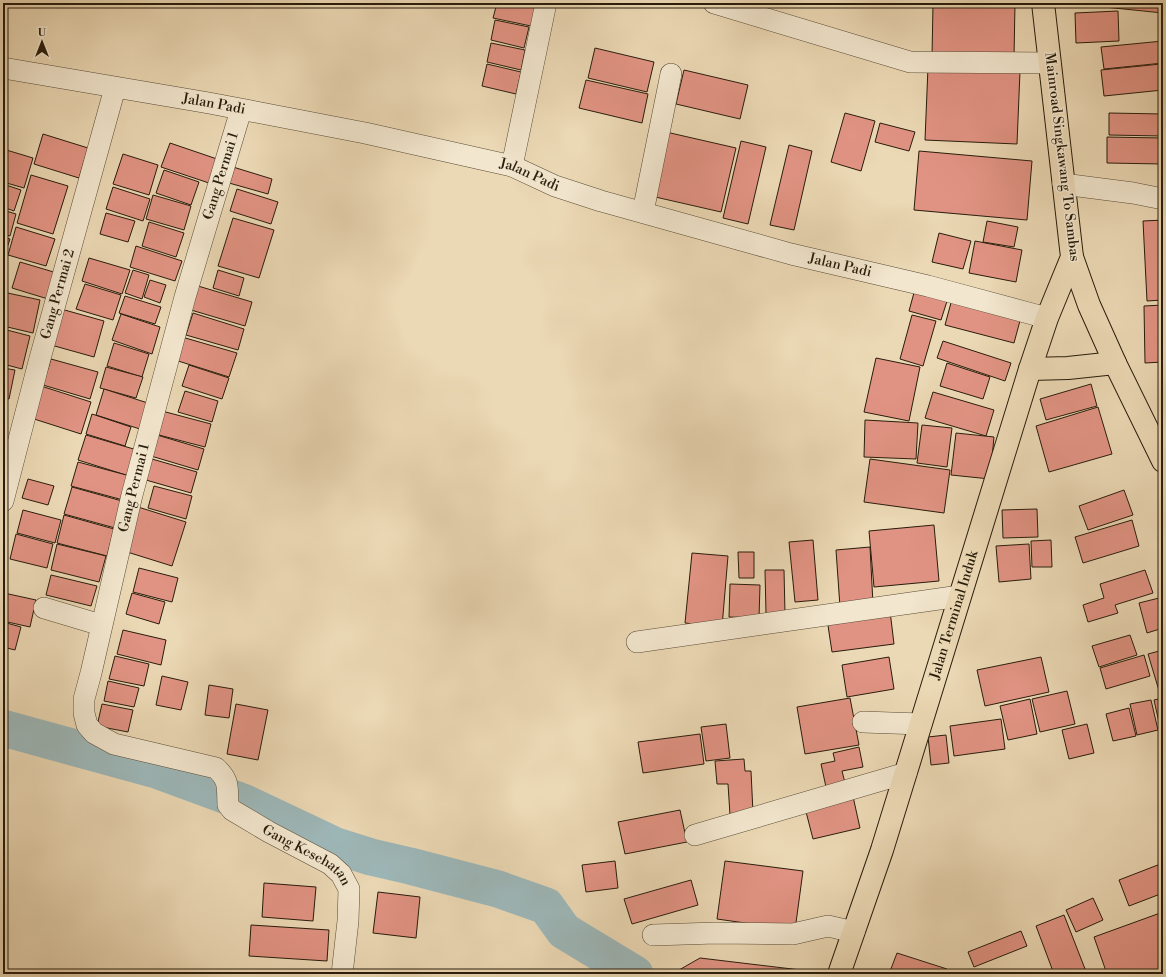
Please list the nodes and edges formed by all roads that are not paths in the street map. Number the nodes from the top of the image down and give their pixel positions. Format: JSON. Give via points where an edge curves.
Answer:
{"nodes":[{"id":1,"x":546,"y":3,"type":"edge"},
{"id":2,"x":714,"y":3,"type":"edge"},
{"id":3,"x":1043,"y":3,"type":"edge"},
{"id":4,"x":1050,"y":63,"type":"junction"},
{"id":5,"x":3,"y":68,"type":"edge"},
{"id":6,"x":671,"y":74,"type":"dead end"},
{"id":7,"x":115,"y":88,"type":"junction"},
{"id":8,"x":241,"y":110,"type":"junction"},
{"id":9,"x":512,"y":166,"type":"junction"},
{"id":10,"x":1063,"y":184,"type":"junction"},
{"id":11,"x":1163,"y":199,"type":"edge"},
{"id":12,"x":643,"y":212,"type":"junction"},
{"id":13,"x":1072,"y":257,"type":"junction"},
{"id":14,"x":1047,"y":318,"type":"junction"},
{"id":15,"x":1115,"y":363,"type":"junction"},
{"id":16,"x":1030,"y":369,"type":"junction"},
{"id":17,"x":1163,"y":461,"type":"edge"},
{"id":18,"x":3,"y":500,"type":"edge"},
{"id":19,"x":960,"y":596,"type":"junction"},
{"id":20,"x":44,"y":608,"type":"dead end"},
{"id":21,"x":102,"y":625,"type":"junction"},
{"id":22,"x":637,"y":642,"type":"dead end"},
{"id":23,"x":863,"y":722,"type":"dead end"},
{"id":24,"x":921,"y":724,"type":"junction"},
{"id":25,"x":906,"y":773,"type":"junction"},
{"id":26,"x":228,"y":805,"type":"joint"},
{"id":27,"x":695,"y":835,"type":"dead end"},
{"id":28,"x":854,"y":932,"type":"junction"},
{"id":29,"x":653,"y":935,"type":"dead end"},
{"id":30,"x":342,"y":974,"type":"edge"},
{"id":31,"x":839,"y":974,"type":"edge"}],
"edges":[{"from":1,"to":9,"type":"street"},
{"from":2,"to":4,"type":"street","via":[[910,62]]},
{"from":3,"to":4,"type":"main road","name":"Mainroad Singkawang To Sambas"},
{"from":4,"to":10,"type":"main road","name":"Mainroad Singkawang To Sambas"},
{"from":5,"to":7,"type":"street","name":"Jalan Padi"},
{"from":6,"to":12,"type":"street"},
{"from":7,"to":8,"type":"street","name":"Jalan Padi"},
{"from":7,"to":18,"type":"street","name":"Gang Permai 2"},
{"from":8,"to":9,"type":"street","name":"Jalan Padi"},
{"from":8,"to":21,"type":"street","name":"Gang Permai 1","via":[[177,327],[132,495]]},
{"from":9,"to":12,"type":"street","name":"Jalan Padi","via":[[556,186]]},
{"from":10,"to":11,"type":"street"},
{"from":10,"to":13,"type":"main road","name":"Mainroad Singkawang To Sambas"},
{"from":12,"to":14,"type":"street","name":"Jalan Padi","via":[[791,254],[928,286]]},
{"from":13,"to":14,"type":"main road","name":"Jalan Terminal Induk"},
{"from":13,"to":15,"type":"main road","name":"Mainroad Singkawang To Sambas","via":[[1089,306]]},
{"from":14,"to":16,"type":"main road","name":"Jalan Terminal Induk"},
{"from":15,"to":16,"type":"main road"},
{"from":15,"to":17,"type":"main road","name":"Mainroad Singkawang To Sambas"},
{"from":16,"to":19,"type":"main road","name":"Jalan Terminal Induk"},
{"from":19,"to":22,"type":"street"},
{"from":19,"to":24,"type":"main road","name":"Jalan Terminal Induk"},
{"from":20,"to":21,"type":"street"},
{"from":21,"to":26,"type":"street","name":"Gang Permai 1","via":[[84,699],[87,725],[94,733],[114,744],[216,768],[224,776]]},
{"from":23,"to":24,"type":"street"},
{"from":24,"to":25,"type":"main road","name":"Jalan Terminal Induk"},
{"from":25,"to":27,"type":"street"},
{"from":25,"to":28,"type":"main road","name":"Jalan Terminal Induk"},
{"from":26,"to":30,"type":"street","name":"Gang Kesehatan","via":[[238,814],[330,864],[341,874],[349,889]]},
{"from":28,"to":29,"type":"street","via":[[828,926],[792,934]]},
{"from":28,"to":31,"type":"main road","name":"Jalan Terminal Induk"}]}
